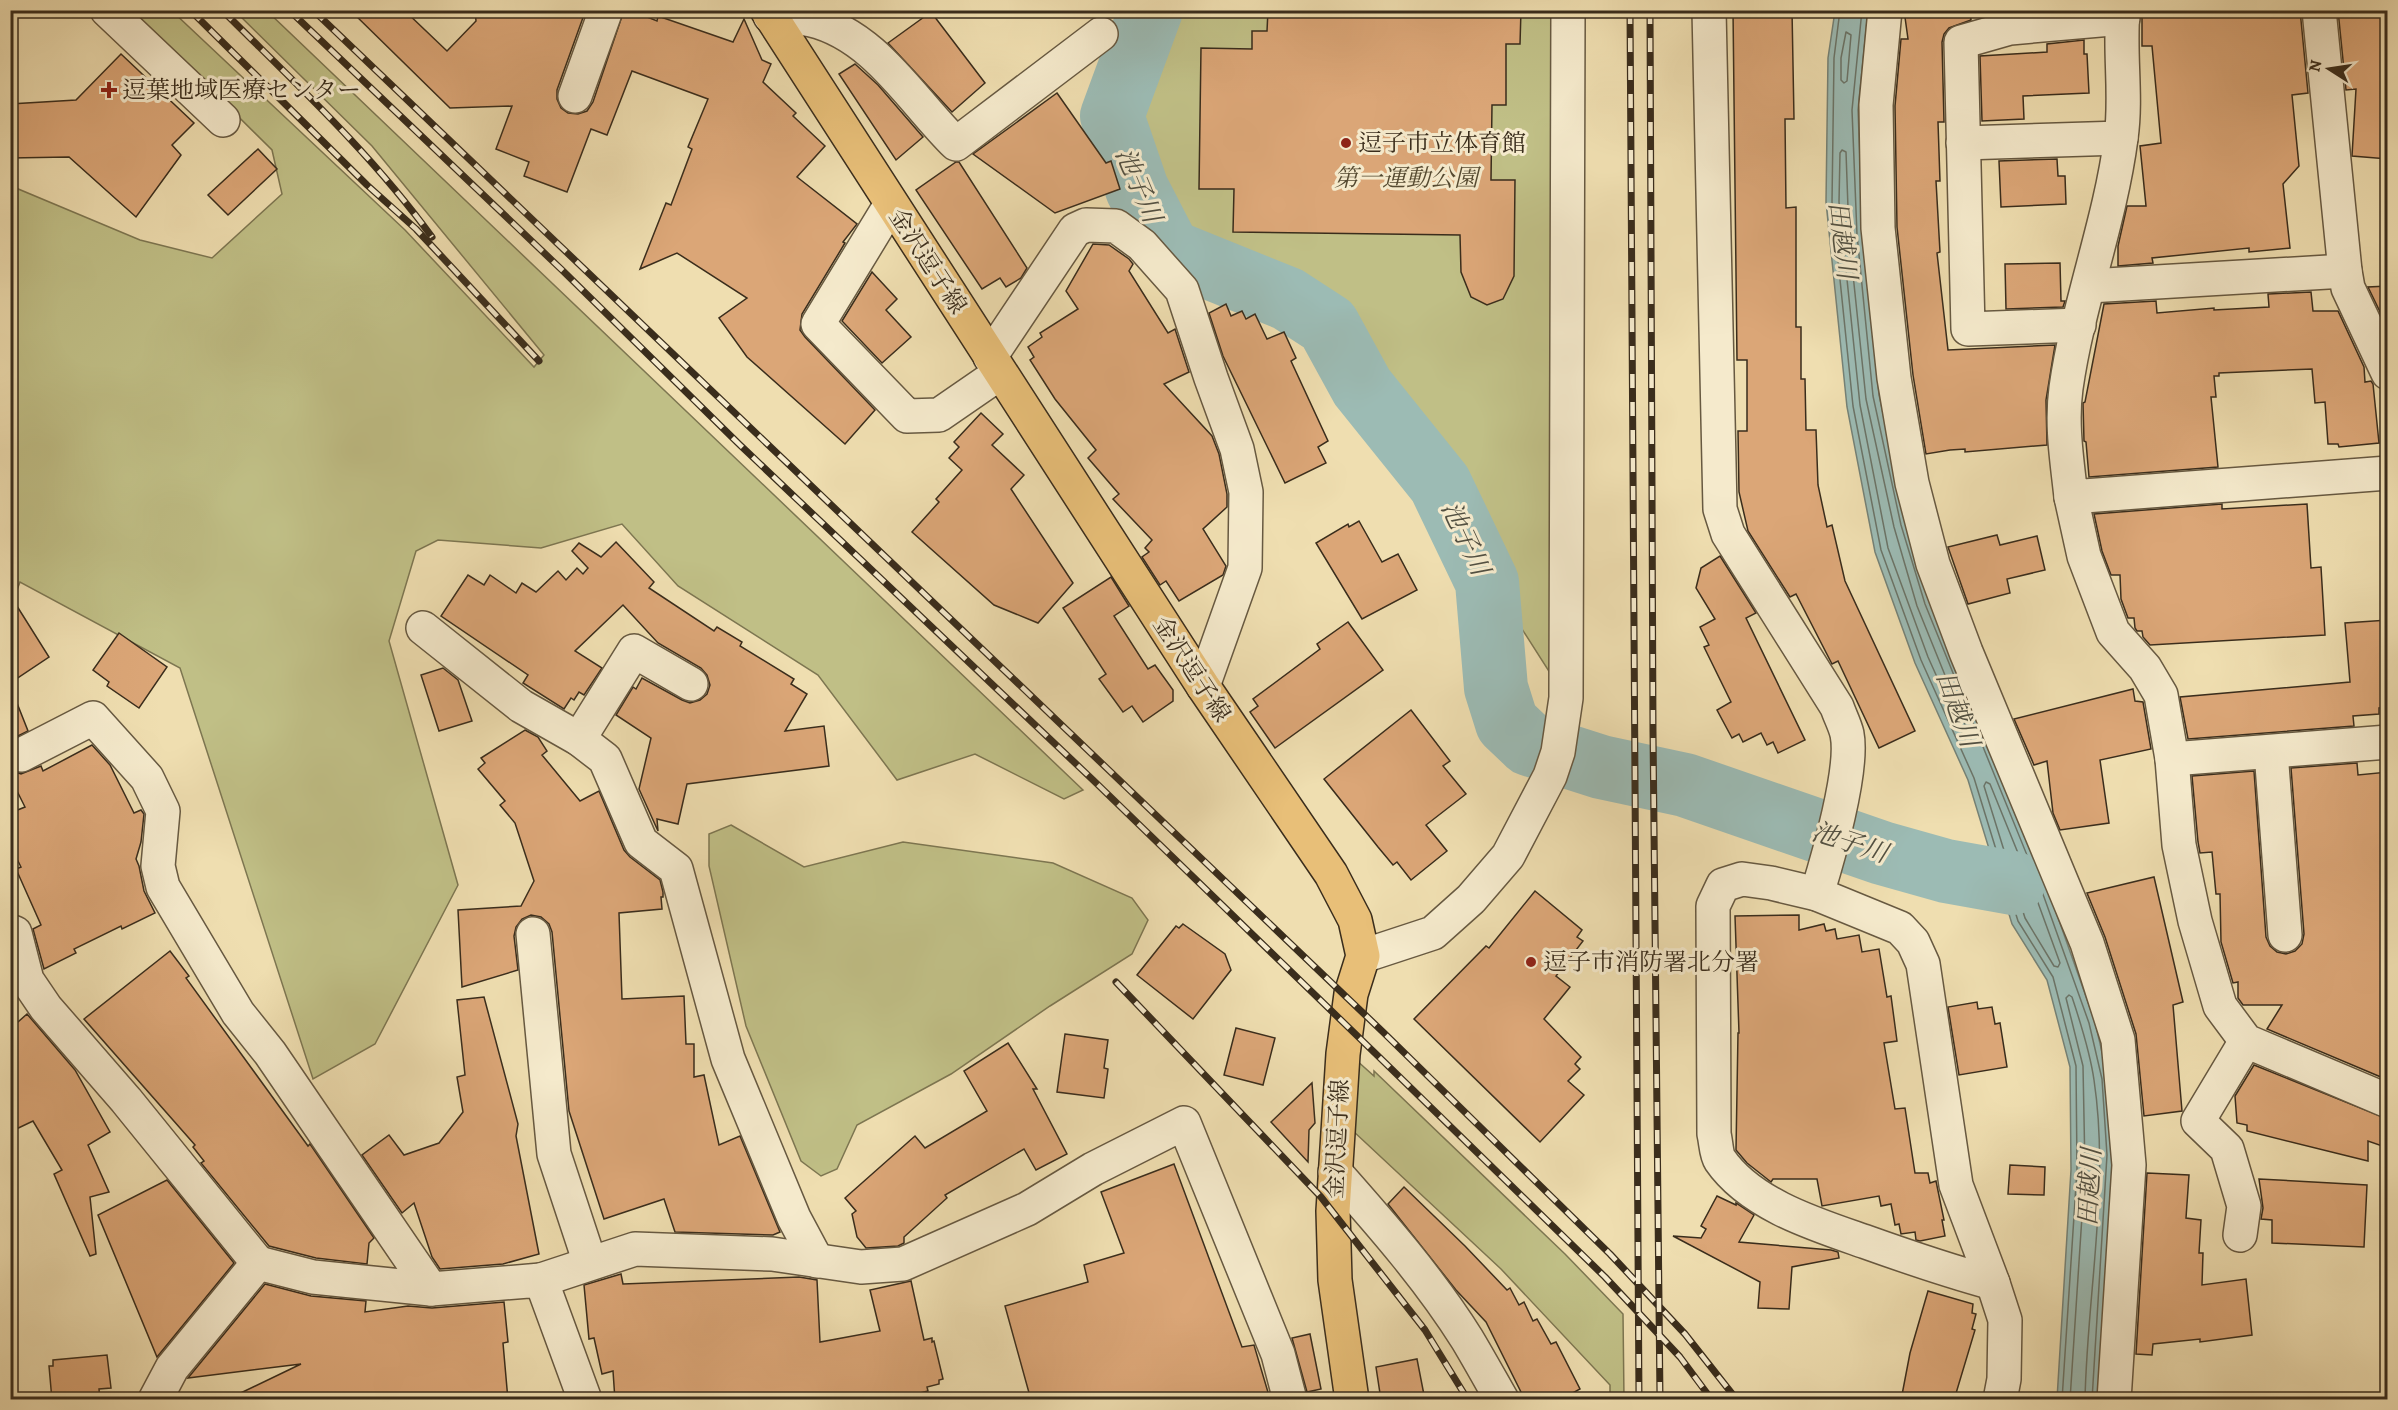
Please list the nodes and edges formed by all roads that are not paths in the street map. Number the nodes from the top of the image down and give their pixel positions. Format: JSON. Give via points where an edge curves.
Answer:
{"nodes":[{"id":1,"x":107,"y":10,"type":"edge"},
{"id":2,"x":606,"y":10,"type":"edge"},
{"id":3,"x":1568,"y":10,"type":"edge"},
{"id":4,"x":1709,"y":10,"type":"edge"},
{"id":5,"x":1885,"y":10,"type":"edge"},
{"id":6,"x":2319,"y":10,"type":"edge"},
{"id":7,"x":768,"y":13,"type":"edge"},
{"id":8,"x":2123,"y":14,"type":"edge"},
{"id":9,"x":2024,"y":18,"type":"edge"},
{"id":10,"x":1101,"y":34,"type":"dead end"},
{"id":11,"x":575,"y":96,"type":"dead end"},
{"id":12,"x":223,"y":120,"type":"dead end"},
{"id":13,"x":2121,"y":138,"type":"junction"},
{"id":14,"x":1963,"y":143,"type":"junction"},
{"id":15,"x":891,"y":204,"type":"junction"},
{"id":16,"x":2344,"y":271,"type":"junction"},
{"id":17,"x":2089,"y":286,"type":"junction"},
{"id":18,"x":2079,"y":325,"type":"junction"},
{"id":19,"x":995,"y":365,"type":"junction"},
{"id":20,"x":2388,"y":373,"type":"edge"},
{"id":21,"x":2388,"y":473,"type":"edge"},
{"id":22,"x":2071,"y":497,"type":"junction"},
{"id":23,"x":423,"y":628,"type":"dead end"},
{"id":24,"x":691,"y":684,"type":"dead end"},
{"id":25,"x":1203,"y":686,"type":"junction"},
{"id":26,"x":579,"y":739,"type":"junction"},
{"id":27,"x":2388,"y":742,"type":"edge"},
{"id":28,"x":2271,"y":752,"type":"junction"},
{"id":29,"x":21,"y":755,"type":"dead end"},
{"id":30,"x":2172,"y":759,"type":"junction"},
{"id":31,"x":1821,"y":879,"type":"junction"},
{"id":32,"x":10,"y":931,"type":"edge"},
{"id":33,"x":534,"y":934,"type":"dead end"},
{"id":34,"x":2285,"y":935,"type":"dead end"},
{"id":35,"x":1363,"y":957,"type":"junction"},
{"id":36,"x":19,"y":985,"type":"edge"},
{"id":37,"x":2246,"y":1041,"type":"junction"},
{"id":38,"x":2388,"y":1101,"type":"edge"},
{"id":39,"x":1335,"y":1172,"type":"junction"},
{"id":40,"x":2240,"y":1235,"type":"dead end"},
{"id":41,"x":817,"y":1261,"type":"junction"},
{"id":42,"x":258,"y":1263,"type":"junction"},
{"id":43,"x":590,"y":1263,"type":"junction"},
{"id":44,"x":541,"y":1280,"type":"junction"},
{"id":45,"x":1993,"y":1283,"type":"junction"},
{"id":46,"x":431,"y":1289,"type":"junction"},
{"id":47,"x":155,"y":1400,"type":"edge"},
{"id":48,"x":585,"y":1400,"type":"edge"},
{"id":49,"x":1290,"y":1400,"type":"edge"},
{"id":50,"x":1352,"y":1400,"type":"edge"},
{"id":51,"x":1502,"y":1400,"type":"edge"},
{"id":52,"x":2000,"y":1400,"type":"edge"},
{"id":53,"x":2114,"y":1400,"type":"edge"}],
"edges":[{"from":1,"to":12,"type":"street"},
{"from":2,"to":11,"type":"street"},
{"from":3,"to":35,"type":"street","via":[[1566,699],[1558,752],[1540,799],[1508,856],[1471,899],[1433,933]]},
{"from":4,"to":31,"type":"street","via":[[1720,509],[1728,534],[1837,708],[1847,734],[1847,767]]},
{"from":5,"to":53,"type":"street","via":[[1876,105],[1878,228],[1894,378],[1912,483],[1937,575],[2087,943],[2118,1040],[2129,1165]]},
{"from":6,"to":16,"type":"street"},
{"from":7,"to":10,"type":"street","via":[[812,21],[863,46],[890,70],[956,144]]},
{"from":7,"to":15,"type":"main road","name":"金沢逗子線"},
{"from":8,"to":9,"type":"street"},
{"from":8,"to":13,"type":"street","via":[[2125,102]]},
{"from":9,"to":14,"type":"street","via":[[2010,28],[1961,42]]},
{"from":13,"to":14,"type":"street"},
{"from":13,"to":17,"type":"street"},
{"from":14,"to":18,"type":"street","via":[[1968,329]]},
{"from":15,"to":19,"type":"main road","name":"金沢逗子線"},
{"from":15,"to":19,"type":"street","via":[[818,324],[907,416],[939,415]]},
{"from":16,"to":17,"type":"street"},
{"from":16,"to":20,"type":"street","via":[[2348,288]]},
{"from":17,"to":18,"type":"street"},
{"from":18,"to":22,"type":"street","via":[[2066,388],[2063,428]]},
{"from":19,"to":25,"type":"main road","name":"金沢逗子線"},
{"from":19,"to":25,"type":"street","via":[[1075,230],[1086,225],[1116,226],[1142,245],[1182,290],[1237,449],[1246,492],[1245,568]]},
{"from":21,"to":22,"type":"street"},
{"from":22,"to":30,"type":"street","via":[[2084,556],[2113,632],[2145,668],[2161,695]]},
{"from":23,"to":26,"type":"street","via":[[521,706]]},
{"from":24,"to":26,"type":"street","via":[[634,651]]},
{"from":25,"to":35,"type":"main road","name":"金沢逗子線","via":[[1331,874],[1355,920]]},
{"from":26,"to":41,"type":"street","via":[[604,759],[641,842],[676,869],[728,1059],[794,1218]]},
{"from":27,"to":28,"type":"street"},
{"from":28,"to":30,"type":"street"},
{"from":28,"to":34,"type":"street"},
{"from":29,"to":46,"type":"street","via":[[93,718],[147,778],[163,811],[158,866],[163,887],[238,1013],[270,1053]]},
{"from":30,"to":37,"type":"street","via":[[2179,845],[2195,921],[2220,1006]]},
{"from":31,"to":45,"type":"street","via":[[1900,928],[1913,942],[1923,964],[1956,1185]]},
{"from":31,"to":45,"type":"street","via":[[1771,883],[1742,879],[1723,885],[1713,906],[1714,1134],[1718,1158],[1749,1187],[1796,1217],[1938,1268]]},
{"from":32,"to":36,"type":"street","via":[[15,933]]},
{"from":33,"to":43,"type":"street","via":[[554,1155]]},
{"from":35,"to":39,"type":"main road","name":"金沢逗子線","via":[[1351,994],[1343,1054]]},
{"from":36,"to":42,"type":"street","via":[[46,1008],[126,1100]]},
{"from":37,"to":38,"type":"street"},
{"from":37,"to":40,"type":"street","via":[[2198,1121],[2227,1149],[2244,1206]]},
{"from":39,"to":50,"type":"main road","name":"金沢逗子線","via":[[1335,1280]]},
{"from":39,"to":51,"type":"street","via":[[1439,1299],[1467,1338]]},
{"from":41,"to":43,"type":"street","via":[[772,1254],[636,1249]]},
{"from":41,"to":49,"type":"street","via":[[861,1267],[903,1264],[1028,1209],[1093,1169],[1184,1123],[1278,1354]]},
{"from":42,"to":46,"type":"street","via":[[313,1277]]},
{"from":42,"to":47,"type":"street","via":[[172,1368]]},
{"from":43,"to":44,"type":"street"},
{"from":44,"to":46,"type":"street"},
{"from":44,"to":48,"type":"street"},
{"from":45,"to":52,"type":"street","via":[[2005,1320]]}]}
